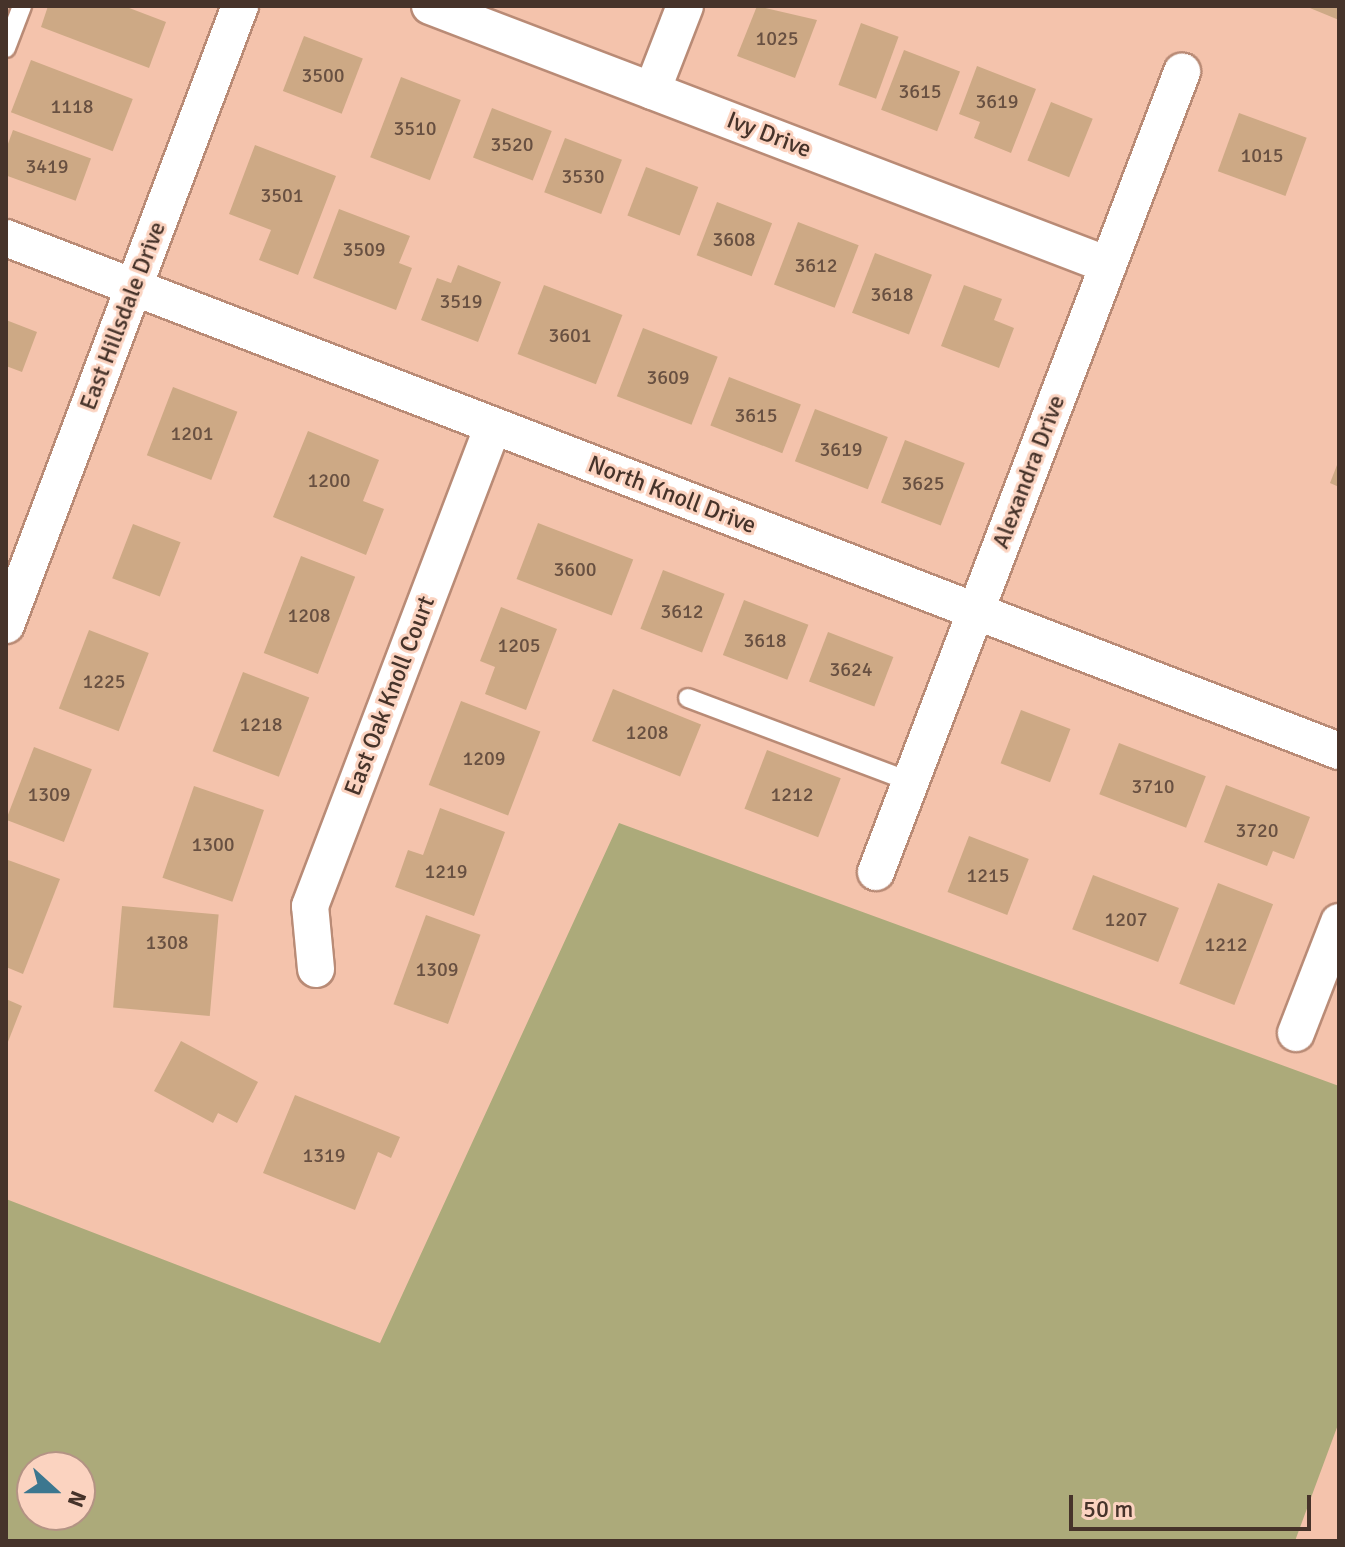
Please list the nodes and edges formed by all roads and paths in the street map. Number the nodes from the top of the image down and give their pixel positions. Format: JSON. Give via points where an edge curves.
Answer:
{"nodes":[{"id":1,"x":22,"y":6,"type":"edge"},
{"id":2,"x":240,"y":6,"type":"edge"},
{"id":3,"x":430,"y":6,"type":"edge"},
{"id":4,"x":685,"y":6,"type":"edge"},
{"id":5,"x":6,"y":48,"type":"edge"},
{"id":6,"x":1182,"y":72,"type":"dead end"},
{"id":7,"x":652,"y":91,"type":"junction"},
{"id":8,"x":6,"y":238,"type":"edge"},
{"id":9,"x":1108,"y":265,"type":"junction"},
{"id":10,"x":134,"y":286,"type":"junction"},
{"id":11,"x":493,"y":426,"type":"junction"},
{"id":12,"x":976,"y":610,"type":"junction"},
{"id":13,"x":6,"y":625,"type":"edge"},
{"id":14,"x":688,"y":698,"type":"dead end"},
{"id":15,"x":1339,"y":751,"type":"edge"},
{"id":16,"x":909,"y":781,"type":"junction"},
{"id":17,"x":876,"y":872,"type":"dead end"},
{"id":18,"x":1339,"y":922,"type":"edge"},
{"id":19,"x":316,"y":969,"type":"dead end"},
{"id":20,"x":1296,"y":1033,"type":"dead end"}],
"edges":[{"from":1,"to":5,"type":"lane"},
{"from":2,"to":10,"type":"street","name":"East Hillsdale Drive"},
{"from":3,"to":7,"type":"street","name":"Ivy Drive"},
{"from":4,"to":7,"type":"street"},
{"from":6,"to":9,"type":"street","name":"Alexandra Drive"},
{"from":7,"to":9,"type":"street","name":"Ivy Drive"},
{"from":8,"to":10,"type":"street","name":"North Knoll Drive"},
{"from":9,"to":12,"type":"street","name":"Alexandra Drive"},
{"from":10,"to":11,"type":"street","name":"North Knoll Drive"},
{"from":10,"to":13,"type":"street","name":"East Hillsdale Drive"},
{"from":11,"to":12,"type":"street","name":"North Knoll Drive"},
{"from":11,"to":19,"type":"street","name":"East Oak Knoll Court","via":[[310,906]]},
{"from":12,"to":15,"type":"street","name":"North Knoll Drive"},
{"from":12,"to":16,"type":"street","name":"Alexandra Drive"},
{"from":14,"to":16,"type":"lane"},
{"from":16,"to":17,"type":"street","name":"Alexandra Drive"},
{"from":18,"to":20,"type":"street"}]}
